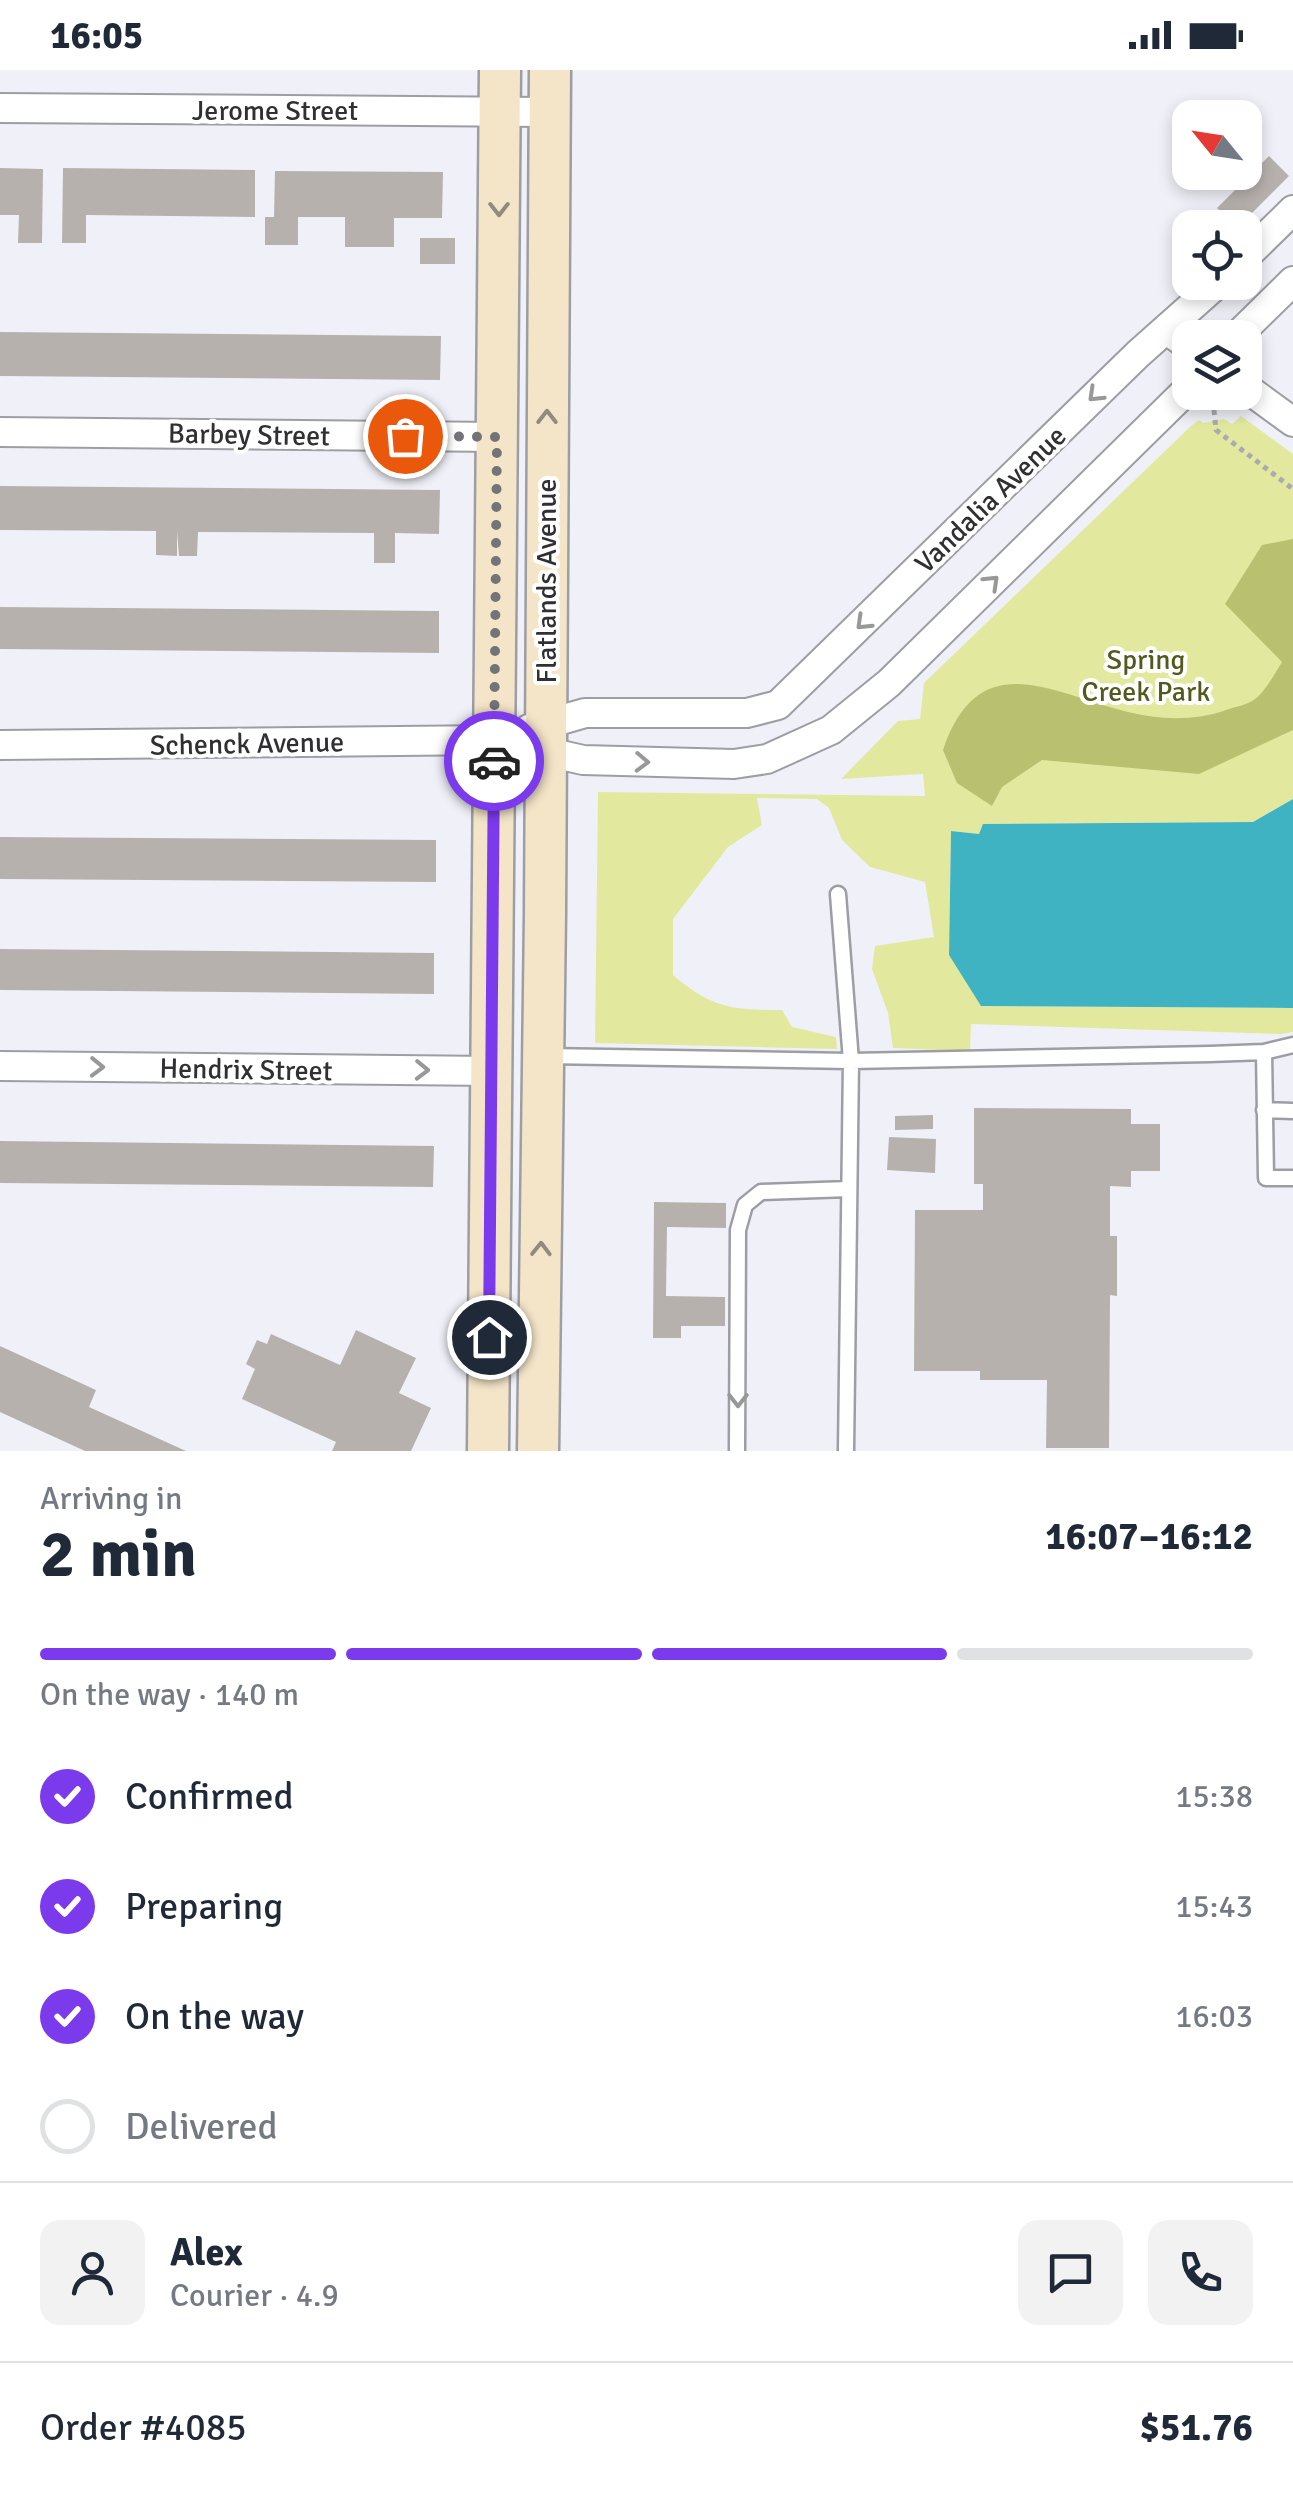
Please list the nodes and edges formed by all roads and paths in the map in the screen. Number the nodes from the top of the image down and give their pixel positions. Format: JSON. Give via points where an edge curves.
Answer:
{"nodes":[{"id":1,"x":500,"y":70,"type":"edge"},
{"id":2,"x":550,"y":70,"type":"edge"},
{"id":3,"x":0,"y":108,"type":"edge"},
{"id":4,"x":500,"y":111,"type":"junction"},
{"id":5,"x":550,"y":112,"type":"junction"},
{"id":6,"x":1293,"y":210,"type":"edge"},
{"id":7,"x":1262,"y":241,"type":"edge"},
{"id":8,"x":1293,"y":281,"type":"edge"},
{"id":9,"x":1199,"y":300,"type":"edge"},
{"id":10,"x":1253,"y":320,"type":"edge"},
{"id":11,"x":1166,"y":329,"type":"junction"},
{"id":12,"x":1172,"y":334,"type":"edge"},
{"id":13,"x":1262,"y":399,"type":"edge"},
{"id":14,"x":1172,"y":406,"type":"edge"},
{"id":15,"x":1213,"y":411,"type":"dead end"},
{"id":16,"x":1293,"y":422,"type":"edge"},
{"id":17,"x":0,"y":432,"type":"edge"},
{"id":18,"x":497,"y":437,"type":"junction"},
{"id":19,"x":1293,"y":489,"type":"edge"},
{"id":20,"x":545,"y":738,"type":"junction"},
{"id":21,"x":495,"y":740,"type":"junction"},
{"id":22,"x":0,"y":745,"type":"edge"},
{"id":23,"x":838,"y":894,"type":"dead end"},
{"id":24,"x":1293,"y":1045,"type":"edge"},
{"id":25,"x":1264,"y":1052,"type":"junction"},
{"id":26,"x":543,"y":1056,"type":"junction"},
{"id":27,"x":851,"y":1061,"type":"junction"},
{"id":28,"x":0,"y":1066,"type":"edge"},
{"id":29,"x":492,"y":1071,"type":"junction"},
{"id":30,"x":1264,"y":1110,"type":"junction"},
{"id":31,"x":1293,"y":1111,"type":"edge"},
{"id":32,"x":1293,"y":1178,"type":"edge"},
{"id":33,"x":849,"y":1190,"type":"junction"},
{"id":34,"x":488,"y":1451,"type":"edge"},
{"id":35,"x":538,"y":1451,"type":"edge"},
{"id":36,"x":738,"y":1451,"type":"edge"},
{"id":37,"x":846,"y":1451,"type":"edge"}],
"edges":[{"from":1,"to":4,"type":"main road","name":"Flatlands Avenue"},
{"from":2,"to":5,"type":"main road","name":"Flatlands Avenue"},
{"from":3,"to":4,"type":"street","name":"Jerome Street"},
{"from":4,"to":5,"type":"street","name":"Jerome Street"},
{"from":4,"to":18,"type":"main road","name":"Flatlands Avenue","one_way":true},
{"from":20,"to":5,"type":"main road","name":"Flatlands Avenue","one_way":true},
{"from":6,"to":7,"type":"street"},
{"from":8,"to":10,"type":"street"},
{"from":9,"to":11,"type":"street","name":"Vandalia Avenue"},
{"from":11,"to":12,"type":"street"},
{"from":11,"to":20,"type":"street","name":"Vandalia Avenue","one_way":true,"via":[[786,699],[760,712],[584,712]]},
{"from":13,"to":16,"type":"street"},
{"from":20,"to":14,"type":"street","name":"Schenck Avenue","one_way":true,"via":[[583,760],[716,764],[783,754],[832,730],[889,683]]},
{"from":15,"to":19,"type":"path","via":[[1216,430]]},
{"from":17,"to":18,"type":"street","name":"Barbey Street"},
{"from":18,"to":21,"type":"main road","name":"Flatlands Avenue"},
{"from":20,"to":21,"type":"street","name":"Schenck Avenue"},
{"from":20,"to":26,"type":"main road","name":"Flatlands Avenue"},
{"from":21,"to":22,"type":"street","name":"Schenck Avenue"},
{"from":21,"to":29,"type":"main road","name":"Flatlands Avenue"},
{"from":23,"to":27,"type":"lane"},
{"from":24,"to":25,"type":"lane"},
{"from":25,"to":27,"type":"lane"},
{"from":25,"to":30,"type":"lane"},
{"from":26,"to":27,"type":"lane"},
{"from":35,"to":26,"type":"main road","name":"Flatlands Avenue","one_way":true},
{"from":27,"to":33,"type":"lane"},
{"from":28,"to":29,"type":"street","name":"Hendrix Street","one_way":true},
{"from":29,"to":34,"type":"main road","name":"Flatlands Avenue"},
{"from":30,"to":31,"type":"lane"},
{"from":30,"to":32,"type":"lane","via":[[1266,1178]]},
{"from":33,"to":36,"type":"lane","one_way":true,"via":[[760,1192],[744,1205],[738,1230]]},
{"from":33,"to":37,"type":"lane"}]}
